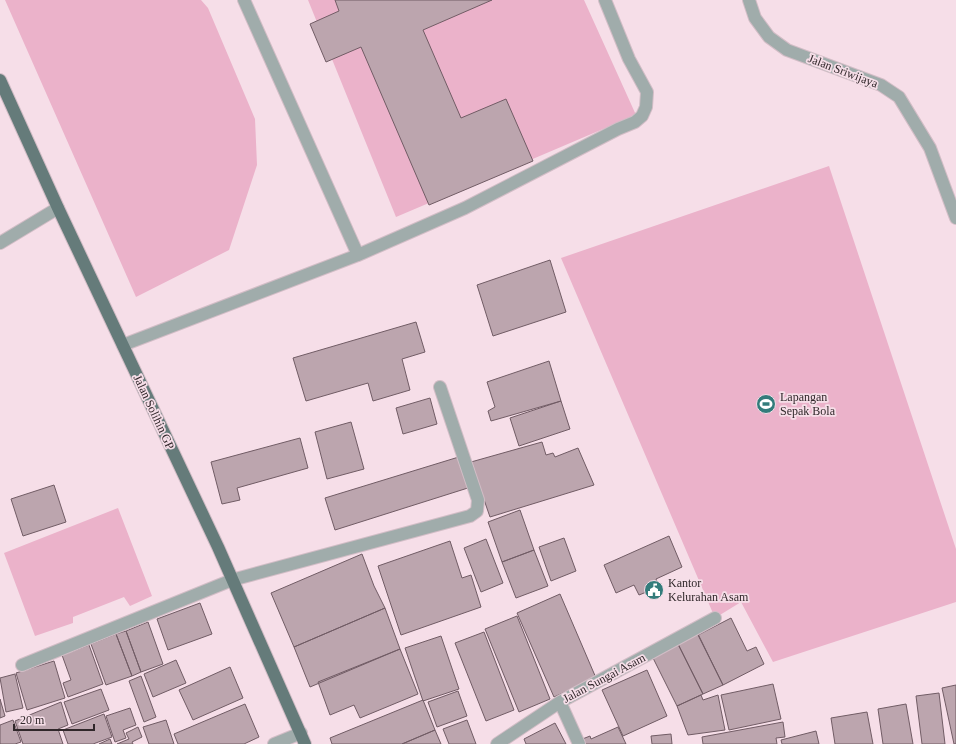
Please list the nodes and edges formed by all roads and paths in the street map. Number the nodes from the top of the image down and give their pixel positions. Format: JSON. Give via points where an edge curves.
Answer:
{"nodes":[{"id":1,"x":244,"y":0,"type":"edge"},
{"id":2,"x":605,"y":0,"type":"edge"},
{"id":3,"x":749,"y":0,"type":"edge"},
{"id":4,"x":0,"y":80,"type":"edge"},
{"id":5,"x":58,"y":208,"type":"junction"},
{"id":6,"x":956,"y":218,"type":"edge"},
{"id":7,"x":0,"y":243,"type":"edge"},
{"id":8,"x":358,"y":255,"type":"junction"},
{"id":9,"x":123,"y":345,"type":"junction"},
{"id":10,"x":440,"y":387,"type":"dead end"},
{"id":11,"x":232,"y":580,"type":"junction"},
{"id":12,"x":715,"y":618,"type":"dead end"},
{"id":13,"x":22,"y":665,"type":"dead end"},
{"id":14,"x":560,"y":702,"type":"junction"},
{"id":15,"x":303,"y":738,"type":"edge"},
{"id":16,"x":274,"y":744,"type":"edge"},
{"id":17,"x":497,"y":744,"type":"edge"},
{"id":18,"x":579,"y":744,"type":"edge"}],
"edges":[{"from":1,"to":8,"type":"street"},
{"from":2,"to":8,"type":"street","via":[[629,59],[647,92],[646,107],[642,116],[635,122],[465,208]]},
{"from":3,"to":6,"type":"street","name":"Jalan Sriwijaya","via":[[755,18],[769,37],[787,50],[881,86],[898,97],[930,148]]},
{"from":4,"to":5,"type":"main road","name":"Jalan Solihin GP"},
{"from":5,"to":7,"type":"street"},
{"from":5,"to":9,"type":"main road","name":"Jalan Solihin GP"},
{"from":8,"to":9,"type":"street"},
{"from":9,"to":11,"type":"main road","name":"Jalan Solihin GP"},
{"from":10,"to":11,"type":"street","via":[[478,500],[477,511],[470,516]]},
{"from":11,"to":13,"type":"street"},
{"from":11,"to":15,"type":"main road","name":"Jalan Solihin GP"},
{"from":12,"to":14,"type":"street","name":"Jalan Sungai Asam"},
{"from":14,"to":17,"type":"street","name":"Jalan Sungai Asam"},
{"from":14,"to":18,"type":"street"},
{"from":15,"to":16,"type":"street"}]}
